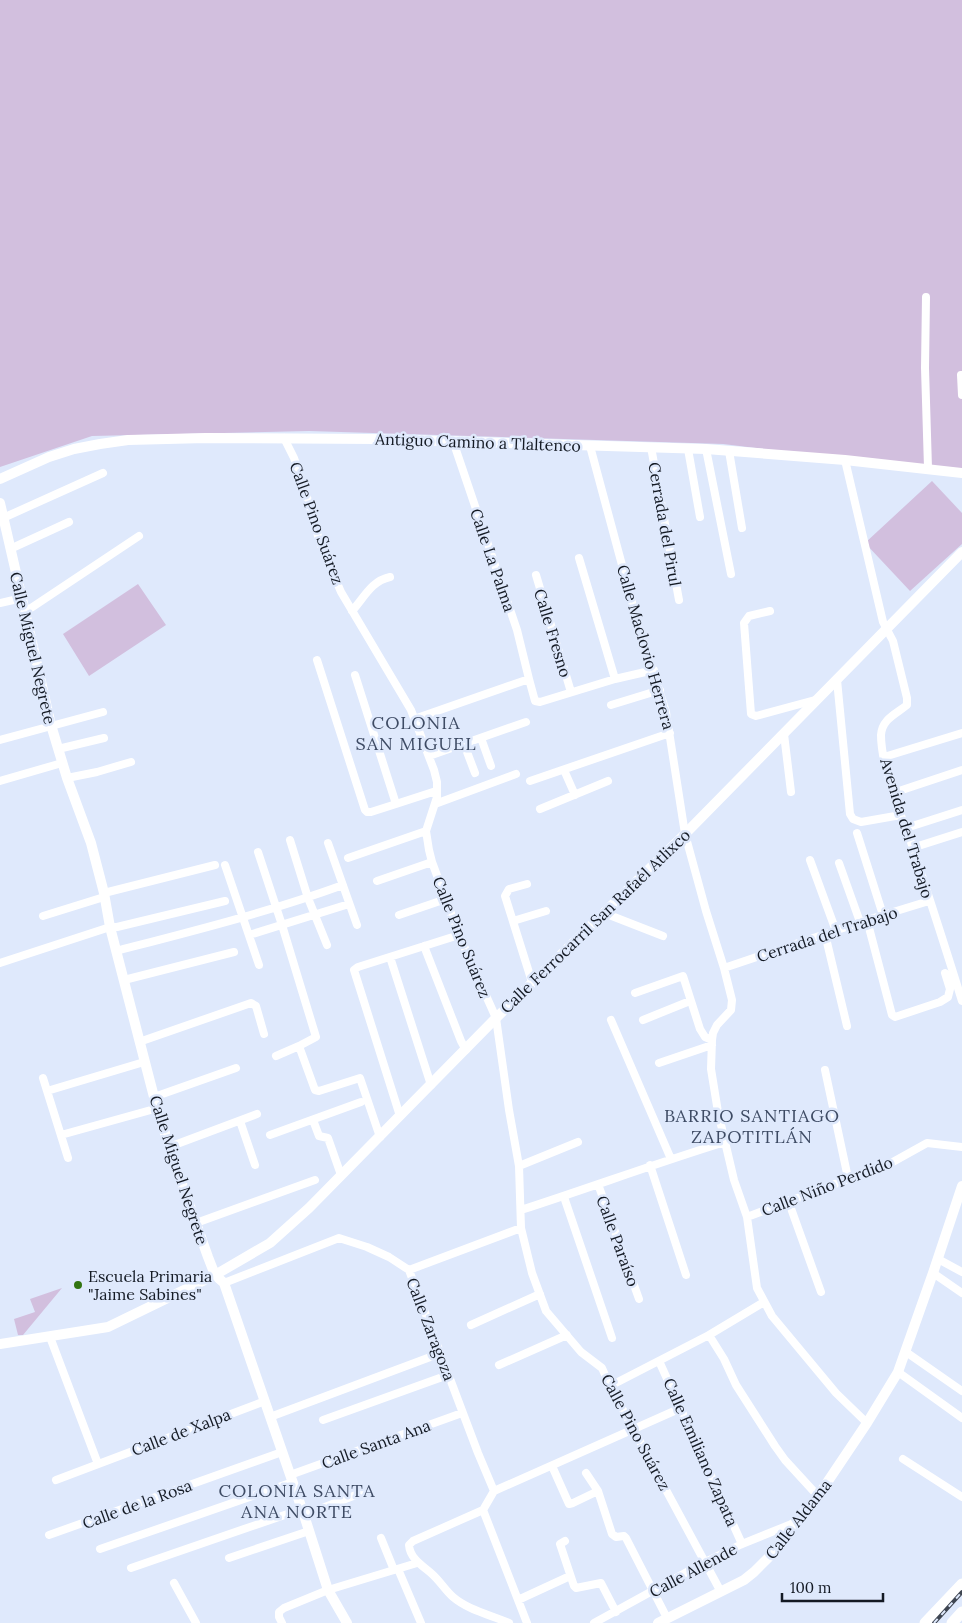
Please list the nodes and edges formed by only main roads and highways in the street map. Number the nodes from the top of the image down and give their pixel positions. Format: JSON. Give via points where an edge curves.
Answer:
{"nodes":[{"id":1,"x":962,"y":1584,"type":"edge"},
{"id":2,"x":962,"y":1612,"type":"edge"},
{"id":3,"x":926,"y":1623,"type":"edge"},
{"id":4,"x":952,"y":1623,"type":"edge"}],
"edges":[{"from":1,"to":3,"type":"main road"},
{"from":2,"to":4,"type":"main road"}]}
